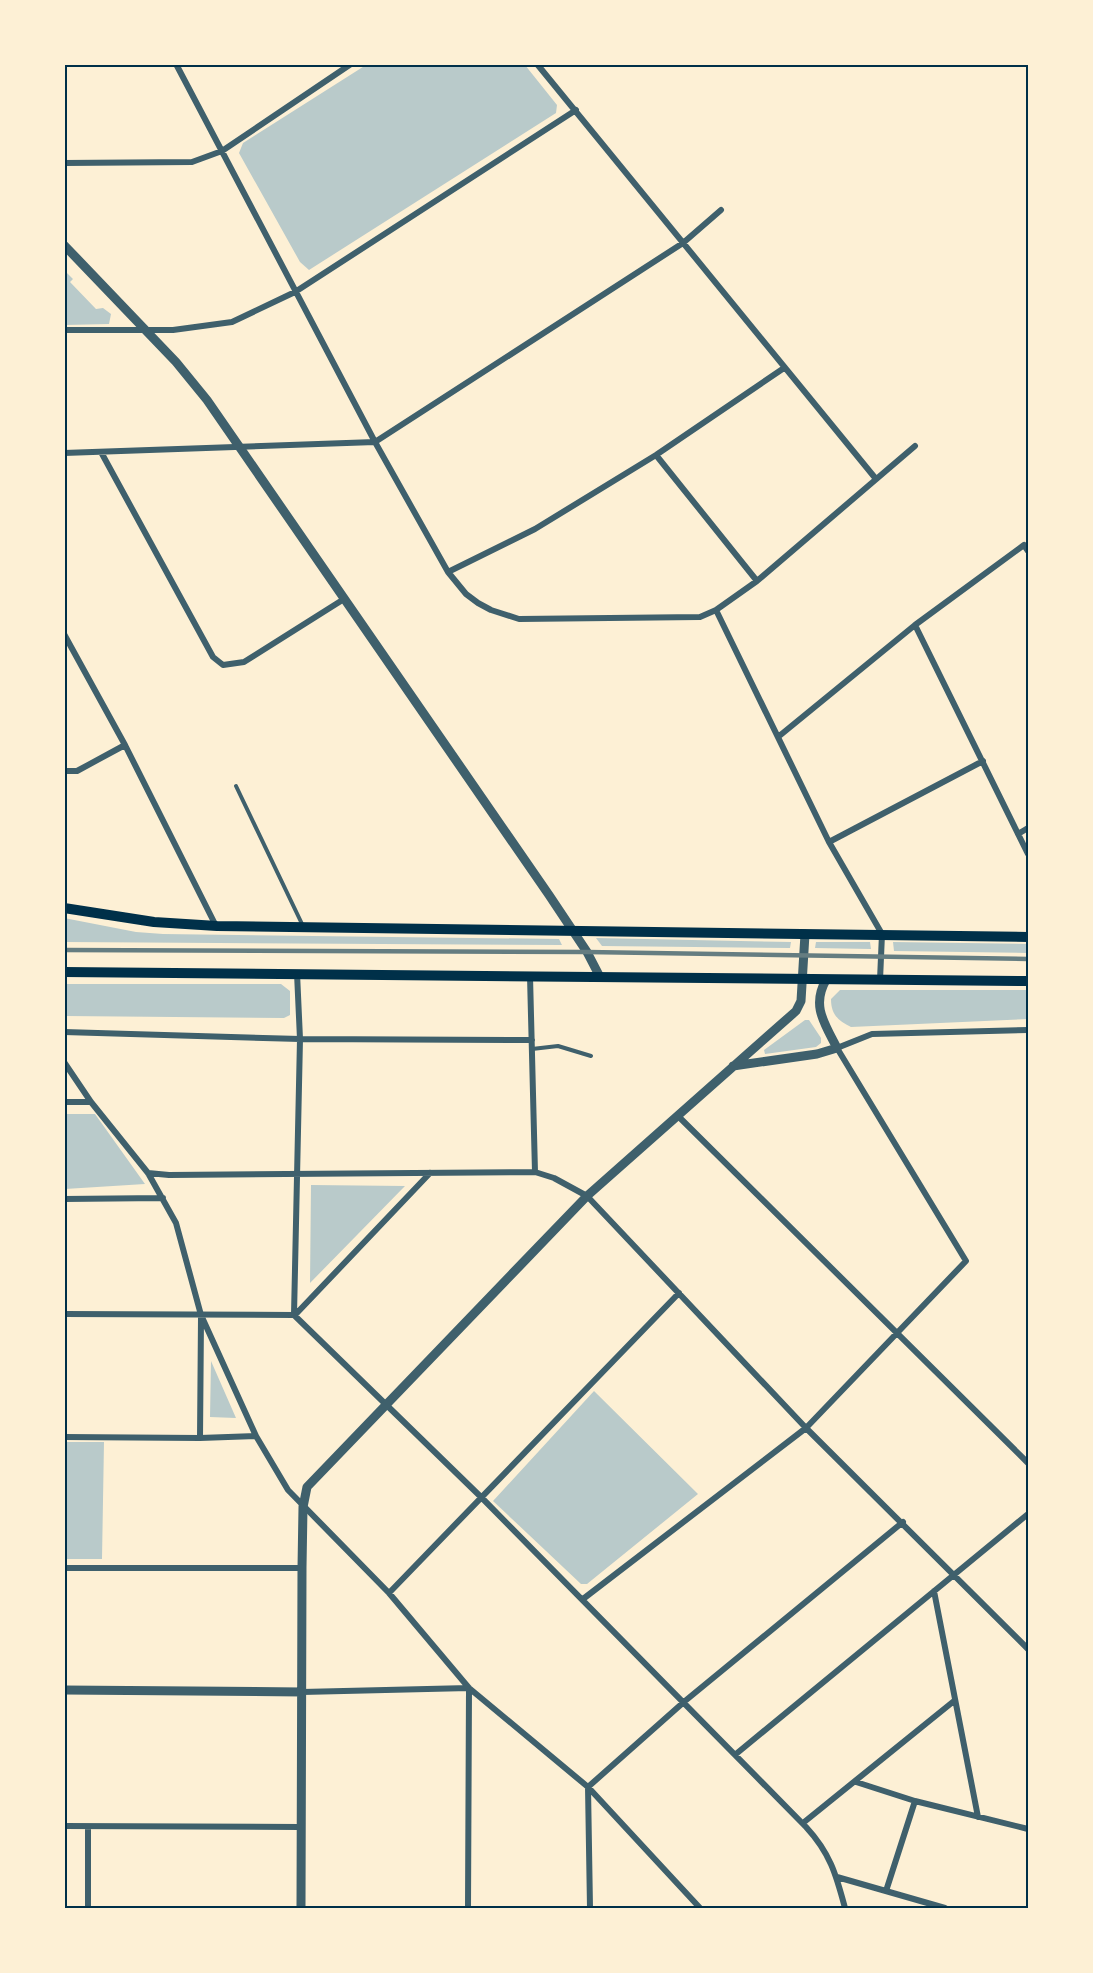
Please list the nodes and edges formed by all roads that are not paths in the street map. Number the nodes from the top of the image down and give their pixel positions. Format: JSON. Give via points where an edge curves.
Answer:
{"nodes":[{"id":1,"x":177,"y":64,"type":"edge"},
{"id":2,"x":351,"y":64,"type":"edge"},
{"id":3,"x":537,"y":64,"type":"edge"},
{"id":4,"x":576,"y":110,"type":"junction"},
{"id":5,"x":222,"y":151,"type":"junction"},
{"id":6,"x":64,"y":163,"type":"edge"},
{"id":7,"x":721,"y":210,"type":"dead end"},
{"id":8,"x":683,"y":243,"type":"junction"},
{"id":9,"x":64,"y":245,"type":"edge"},
{"id":10,"x":296,"y":292,"type":"junction"},
{"id":11,"x":64,"y":330,"type":"edge"},
{"id":12,"x":146,"y":331,"type":"junction"},
{"id":13,"x":784,"y":368,"type":"junction"},
{"id":14,"x":375,"y":442,"type":"junction"},
{"id":15,"x":239,"y":446,"type":"junction"},
{"id":16,"x":915,"y":446,"type":"dead end"},
{"id":17,"x":101,"y":452,"type":"junction"},
{"id":18,"x":64,"y":453,"type":"edge"},
{"id":19,"x":656,"y":455,"type":"junction"},
{"id":20,"x":876,"y":479,"type":"junction"},
{"id":21,"x":1029,"y":551,"type":"edge"},
{"id":22,"x":447,"y":572,"type":"junction"},
{"id":23,"x":757,"y":581,"type":"junction"},
{"id":24,"x":344,"y":599,"type":"junction"},
{"id":25,"x":716,"y":610,"type":"junction"},
{"id":26,"x":915,"y":625,"type":"junction"},
{"id":27,"x":64,"y":634,"type":"edge"},
{"id":28,"x":778,"y":737,"type":"junction"},
{"id":29,"x":125,"y":745,"type":"junction"},
{"id":30,"x":983,"y":761,"type":"junction"},
{"id":31,"x":64,"y":771,"type":"edge"},
{"id":32,"x":236,"y":786,"type":"dead end"},
{"id":33,"x":1029,"y":828,"type":"edge"},
{"id":34,"x":1018,"y":834,"type":"junction"},
{"id":35,"x":829,"y":842,"type":"junction"},
{"id":36,"x":1028,"y":850,"type":"edge"},
{"id":37,"x":64,"y":908,"type":"edge"},
{"id":38,"x":216,"y":926,"type":"junction"},
{"id":39,"x":304,"y":928,"type":"junction"},
{"id":40,"x":572,"y":930,"type":"junction"},
{"id":41,"x":805,"y":934,"type":"junction"},
{"id":42,"x":882,"y":934,"type":"junction"},
{"id":43,"x":1029,"y":937,"type":"edge"},
{"id":44,"x":64,"y":972,"type":"edge"},
{"id":45,"x":297,"y":973,"type":"junction"},
{"id":46,"x":530,"y":976,"type":"junction"},
{"id":47,"x":600,"y":977,"type":"junction"},
{"id":48,"x":802,"y":980,"type":"junction"},
{"id":49,"x":826,"y":980,"type":"junction"},
{"id":50,"x":880,"y":980,"type":"junction"},
{"id":51,"x":1029,"y":981,"type":"edge"},
{"id":52,"x":1029,"y":1030,"type":"edge"},
{"id":53,"x":64,"y":1032,"type":"edge"},
{"id":54,"x":300,"y":1039,"type":"junction"},
{"id":55,"x":532,"y":1040,"type":"junction"},
{"id":56,"x":837,"y":1048,"type":"junction"},
{"id":57,"x":532,"y":1049,"type":"junction"},
{"id":58,"x":591,"y":1056,"type":"dead end"},
{"id":59,"x":64,"y":1062,"type":"edge"},
{"id":60,"x":734,"y":1066,"type":"junction"},
{"id":61,"x":64,"y":1102,"type":"edge"},
{"id":62,"x":91,"y":1102,"type":"junction"},
{"id":63,"x":677,"y":1115,"type":"junction"},
{"id":64,"x":535,"y":1172,"type":"junction"},
{"id":65,"x":148,"y":1173,"type":"junction"},
{"id":66,"x":430,"y":1173,"type":"junction"},
{"id":67,"x":298,"y":1175,"type":"junction"},
{"id":68,"x":587,"y":1196,"type":"junction"},
{"id":69,"x":163,"y":1198,"type":"junction"},
{"id":70,"x":64,"y":1199,"type":"edge"},
{"id":71,"x":679,"y":1293,"type":"junction"},
{"id":72,"x":64,"y":1314,"type":"edge"},
{"id":73,"x":201,"y":1315,"type":"junction"},
{"id":74,"x":294,"y":1315,"type":"junction"},
{"id":75,"x":896,"y":1334,"type":"junction"},
{"id":76,"x":386,"y":1404,"type":"junction"},
{"id":77,"x":806,"y":1428,"type":"junction"},
{"id":78,"x":256,"y":1436,"type":"junction"},
{"id":79,"x":64,"y":1437,"type":"edge"},
{"id":80,"x":200,"y":1438,"type":"junction"},
{"id":81,"x":1029,"y":1463,"type":"edge"},
{"id":82,"x":481,"y":1497,"type":"junction"},
{"id":83,"x":303,"y":1507,"type":"junction"},
{"id":84,"x":1029,"y":1514,"type":"edge"},
{"id":85,"x":903,"y":1522,"type":"junction"},
{"id":86,"x":64,"y":1568,"type":"edge"},
{"id":87,"x":302,"y":1568,"type":"junction"},
{"id":88,"x":954,"y":1575,"type":"junction"},
{"id":89,"x":934,"y":1591,"type":"junction"},
{"id":90,"x":389,"y":1593,"type":"junction"},
{"id":91,"x":583,"y":1599,"type":"junction"},
{"id":92,"x":1029,"y":1649,"type":"edge"},
{"id":93,"x":469,"y":1688,"type":"junction"},
{"id":94,"x":64,"y":1690,"type":"edge"},
{"id":95,"x":302,"y":1692,"type":"junction"},
{"id":96,"x":685,"y":1701,"type":"junction"},
{"id":97,"x":954,"y":1701,"type":"junction"},
{"id":98,"x":736,"y":1754,"type":"junction"},
{"id":99,"x":856,"y":1782,"type":"junction"},
{"id":100,"x":588,"y":1787,"type":"junction"},
{"id":101,"x":915,"y":1801,"type":"junction"},
{"id":102,"x":978,"y":1817,"type":"junction"},
{"id":103,"x":803,"y":1823,"type":"junction"},
{"id":104,"x":64,"y":1826,"type":"edge"},
{"id":105,"x":88,"y":1827,"type":"junction"},
{"id":106,"x":300,"y":1827,"type":"junction"},
{"id":107,"x":1029,"y":1829,"type":"edge"},
{"id":108,"x":837,"y":1877,"type":"junction"},
{"id":109,"x":886,"y":1892,"type":"junction"},
{"id":110,"x":88,"y":1908,"type":"edge"},
{"id":111,"x":301,"y":1908,"type":"edge"},
{"id":112,"x":468,"y":1908,"type":"edge"},
{"id":113,"x":590,"y":1908,"type":"edge"},
{"id":114,"x":700,"y":1908,"type":"edge"},
{"id":115,"x":844,"y":1908,"type":"edge"},
{"id":116,"x":945,"y":1908,"type":"edge"}],
"edges":[{"from":1,"to":5,"type":"street"},
{"from":2,"to":5,"type":"street"},
{"from":3,"to":4,"type":"street"},
{"from":4,"to":8,"type":"street"},
{"from":4,"to":10,"type":"street"},
{"from":5,"to":6,"type":"street","via":[[192,162]]},
{"from":5,"to":10,"type":"street"},
{"from":7,"to":8,"type":"street"},
{"from":8,"to":13,"type":"street"},
{"from":8,"to":14,"type":"street"},
{"from":9,"to":12,"type":"street"},
{"from":10,"to":12,"type":"street","via":[[232,322]]},
{"from":10,"to":14,"type":"street"},
{"from":11,"to":12,"type":"street"},
{"from":12,"to":15,"type":"street","via":[[207,400]]},
{"from":13,"to":19,"type":"street"},
{"from":13,"to":20,"type":"street"},
{"from":14,"to":15,"type":"street"},
{"from":14,"to":22,"type":"street"},
{"from":15,"to":17,"type":"street"},
{"from":15,"to":24,"type":"street"},
{"from":16,"to":20,"type":"street"},
{"from":17,"to":18,"type":"street"},
{"from":17,"to":24,"type":"street","via":[[213,657],[223,665],[244,662]]},
{"from":19,"to":22,"type":"street","via":[[535,529]]},
{"from":19,"to":23,"type":"street"},
{"from":20,"to":23,"type":"street"},
{"from":21,"to":26,"type":"street","via":[[1024,544]]},
{"from":22,"to":25,"type":"street","via":[[478,603],[519,619],[700,617]]},
{"from":23,"to":25,"type":"street"},
{"from":24,"to":40,"type":"street"},
{"from":25,"to":28,"type":"street"},
{"from":26,"to":28,"type":"street"},
{"from":26,"to":30,"type":"street"},
{"from":27,"to":29,"type":"street"},
{"from":28,"to":35,"type":"street"},
{"from":29,"to":31,"type":"street","via":[[77,771]]},
{"from":29,"to":38,"type":"street"},
{"from":30,"to":34,"type":"street"},
{"from":30,"to":35,"type":"street"},
{"from":32,"to":39,"type":"lane"},
{"from":33,"to":34,"type":"street"},
{"from":34,"to":36,"type":"street"},
{"from":35,"to":42,"type":"street"},
{"from":37,"to":38,"type":"main road","via":[[154,922]]},
{"from":38,"to":39,"type":"main road"},
{"from":39,"to":40,"type":"main road"},
{"from":40,"to":41,"type":"main road"},
{"from":40,"to":47,"type":"street"},
{"from":41,"to":42,"type":"main road"},
{"from":41,"to":48,"type":"street"},
{"from":42,"to":43,"type":"main road"},
{"from":42,"to":50,"type":"street"},
{"from":44,"to":45,"type":"main road"},
{"from":45,"to":46,"type":"main road"},
{"from":45,"to":54,"type":"street"},
{"from":46,"to":47,"type":"main road"},
{"from":46,"to":55,"type":"street"},
{"from":47,"to":48,"type":"main road"},
{"from":48,"to":49,"type":"main road"},
{"from":48,"to":60,"type":"street","via":[[801,1001],[796,1011]]},
{"from":49,"to":50,"type":"main road"},
{"from":49,"to":56,"type":"street","via":[[819,1005]]},
{"from":50,"to":51,"type":"main road"},
{"from":52,"to":56,"type":"street","via":[[872,1034]]},
{"from":53,"to":54,"type":"street"},
{"from":54,"to":55,"type":"street"},
{"from":54,"to":67,"type":"street"},
{"from":55,"to":57,"type":"street"},
{"from":56,"to":60,"type":"street"},
{"from":56,"to":75,"type":"street","via":[[966,1261]]},
{"from":57,"to":58,"type":"lane","via":[[558,1046]]},
{"from":57,"to":64,"type":"street"},
{"from":59,"to":62,"type":"street"},
{"from":60,"to":63,"type":"street"},
{"from":61,"to":62,"type":"street"},
{"from":62,"to":65,"type":"street"},
{"from":63,"to":68,"type":"street"},
{"from":63,"to":75,"type":"street"},
{"from":64,"to":66,"type":"street"},
{"from":64,"to":68,"type":"street"},
{"from":65,"to":67,"type":"street"},
{"from":65,"to":69,"type":"street"},
{"from":66,"to":67,"type":"street"},
{"from":66,"to":74,"type":"street"},
{"from":67,"to":74,"type":"street"},
{"from":68,"to":71,"type":"street"},
{"from":68,"to":76,"type":"street"},
{"from":69,"to":70,"type":"street"},
{"from":69,"to":73,"type":"street","via":[[176,1223]]},
{"from":71,"to":77,"type":"street"},
{"from":71,"to":82,"type":"street"},
{"from":72,"to":73,"type":"street"},
{"from":73,"to":74,"type":"street"},
{"from":73,"to":78,"type":"street"},
{"from":73,"to":80,"type":"street"},
{"from":74,"to":76,"type":"street"},
{"from":75,"to":77,"type":"street"},
{"from":75,"to":81,"type":"street"},
{"from":76,"to":82,"type":"street"},
{"from":76,"to":83,"type":"street","via":[[307,1486]]},
{"from":77,"to":85,"type":"street"},
{"from":77,"to":91,"type":"street"},
{"from":78,"to":80,"type":"street"},
{"from":78,"to":83,"type":"street","via":[[288,1490]]},
{"from":79,"to":80,"type":"street"},
{"from":82,"to":90,"type":"street"},
{"from":82,"to":91,"type":"street"},
{"from":83,"to":87,"type":"street"},
{"from":83,"to":90,"type":"street"},
{"from":84,"to":88,"type":"street"},
{"from":85,"to":88,"type":"street"},
{"from":85,"to":96,"type":"street"},
{"from":86,"to":87,"type":"street"},
{"from":87,"to":95,"type":"street"},
{"from":88,"to":89,"type":"street"},
{"from":88,"to":92,"type":"street"},
{"from":89,"to":97,"type":"street"},
{"from":89,"to":98,"type":"street"},
{"from":90,"to":93,"type":"street"},
{"from":91,"to":96,"type":"street"},
{"from":93,"to":95,"type":"street"},
{"from":93,"to":100,"type":"street"},
{"from":93,"to":112,"type":"street"},
{"from":94,"to":95,"type":"street"},
{"from":95,"to":106,"type":"street"},
{"from":96,"to":98,"type":"street"},
{"from":96,"to":100,"type":"street"},
{"from":97,"to":99,"type":"street"},
{"from":97,"to":102,"type":"street"},
{"from":98,"to":103,"type":"street"},
{"from":99,"to":101,"type":"street"},
{"from":99,"to":103,"type":"street"},
{"from":100,"to":113,"type":"street"},
{"from":100,"to":114,"type":"street"},
{"from":101,"to":102,"type":"street"},
{"from":101,"to":109,"type":"street"},
{"from":102,"to":107,"type":"street"},
{"from":103,"to":108,"type":"street","via":[[823,1845]]},
{"from":104,"to":105,"type":"street"},
{"from":105,"to":106,"type":"street"},
{"from":105,"to":110,"type":"street"},
{"from":106,"to":111,"type":"street"},
{"from":108,"to":109,"type":"street"},
{"from":108,"to":115,"type":"street"},
{"from":109,"to":116,"type":"street"}]}
